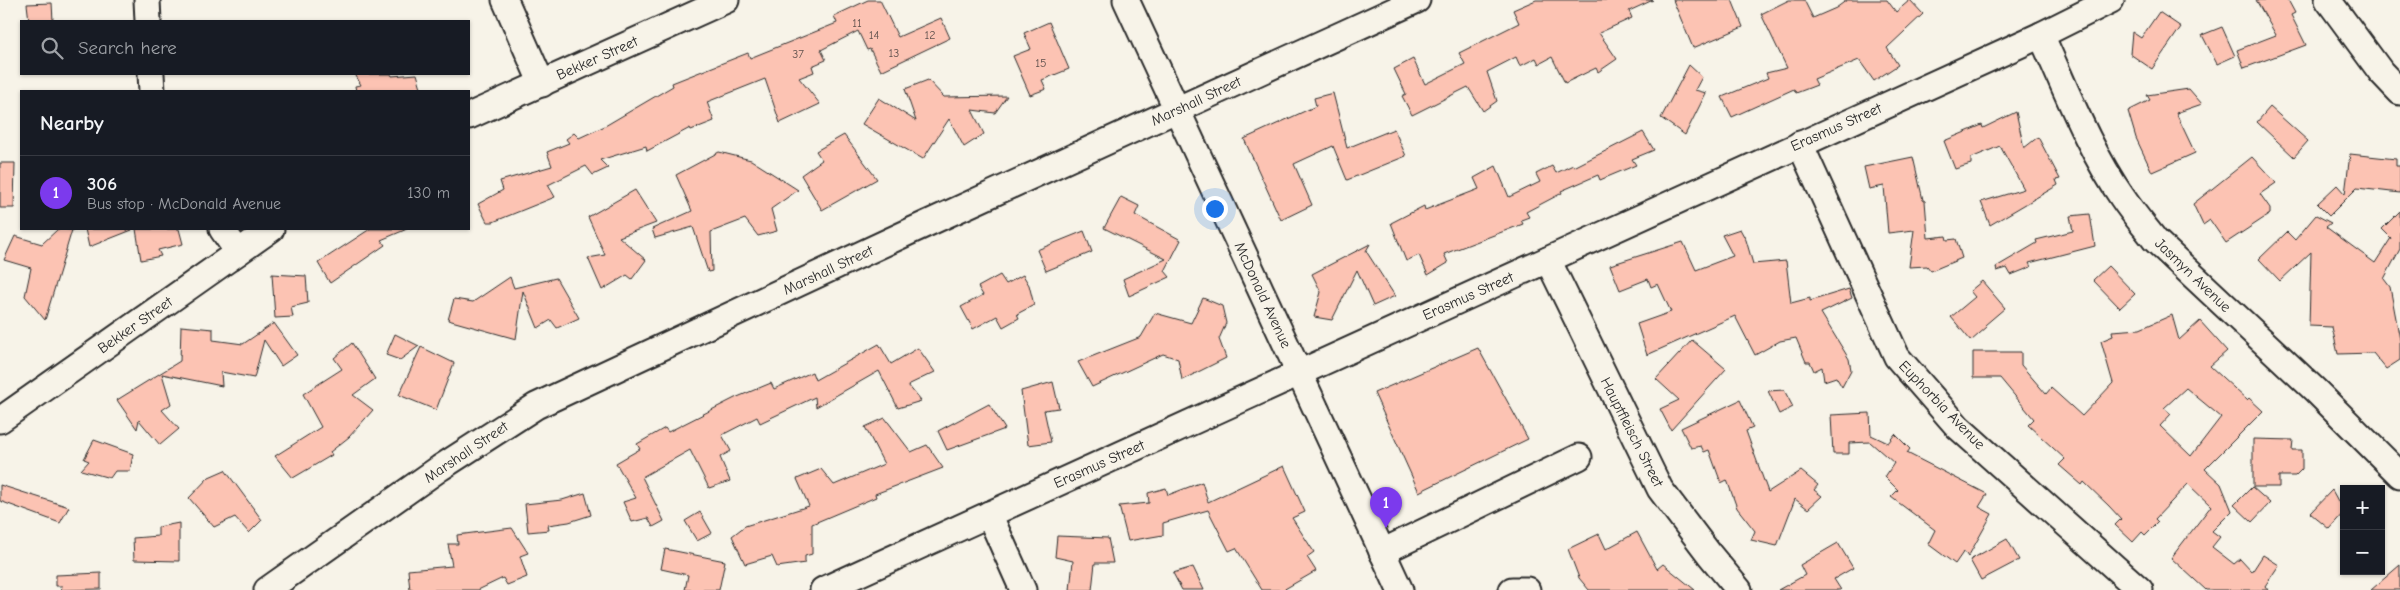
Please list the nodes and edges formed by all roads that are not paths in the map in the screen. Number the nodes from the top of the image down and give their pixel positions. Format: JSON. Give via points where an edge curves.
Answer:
{"nodes":[{"id":1,"x":147,"y":0,"type":"edge"},
{"id":2,"x":505,"y":0,"type":"edge"},
{"id":3,"x":726,"y":0,"type":"edge"},
{"id":4,"x":1126,"y":0,"type":"edge"},
{"id":5,"x":1417,"y":0,"type":"edge"},
{"id":6,"x":2111,"y":0,"type":"edge"},
{"id":7,"x":2328,"y":0,"type":"edge"},
{"id":8,"x":148,"y":20,"type":"edge"},
{"id":9,"x":2041,"y":34,"type":"junction"},
{"id":10,"x":151,"y":75,"type":"edge"},
{"id":11,"x":542,"y":84,"type":"junction"},
{"id":12,"x":152,"y":90,"type":"edge"},
{"id":13,"x":2400,"y":92,"type":"edge"},
{"id":14,"x":1177,"y":110,"type":"junction"},
{"id":15,"x":470,"y":116,"type":"edge"},
{"id":16,"x":1800,"y":144,"type":"junction"},
{"id":17,"x":223,"y":230,"type":"edge"},
{"id":18,"x":270,"y":230,"type":"edge"},
{"id":19,"x":238,"y":252,"type":"junction"},
{"id":20,"x":1548,"y":260,"type":"junction"},
{"id":21,"x":1299,"y":373,"type":"junction"},
{"id":22,"x":0,"y":420,"type":"edge"},
{"id":23,"x":1579,"y":458,"type":"dead end"},
{"id":24,"x":2400,"y":475,"type":"edge"},
{"id":25,"x":989,"y":514,"type":"junction"},
{"id":26,"x":1382,"y":552,"type":"junction"},
{"id":27,"x":267,"y":590,"type":"edge"},
{"id":28,"x":823,"y":590,"type":"edge"},
{"id":29,"x":1023,"y":590,"type":"edge"},
{"id":30,"x":1400,"y":590,"type":"edge"},
{"id":31,"x":1512,"y":590,"type":"edge"},
{"id":32,"x":1526,"y":590,"type":"edge"},
{"id":33,"x":1739,"y":590,"type":"edge"},
{"id":34,"x":2140,"y":590,"type":"edge"}],
"edges":[{"from":1,"to":8,"type":"street"},
{"from":2,"to":11,"type":"street"},
{"from":3,"to":11,"type":"street","name":"Bekker Street"},
{"from":4,"to":14,"type":"street","name":"McDonald Avenue"},
{"from":5,"to":14,"type":"street","name":"Marshall Street"},
{"from":6,"to":9,"type":"street","name":"Erasmus Street"},
{"from":7,"to":13,"type":"street","via":[[2381,72]]},
{"from":9,"to":16,"type":"street","name":"Erasmus Street"},
{"from":9,"to":24,"type":"street","name":"Jasmyn Avenue","via":[[2096,153],[2122,198],[2155,240]]},
{"from":10,"to":12,"type":"street"},
{"from":11,"to":15,"type":"street","name":"Bekker Street"},
{"from":14,"to":21,"type":"street","name":"McDonald Avenue"},
{"from":14,"to":27,"type":"street","name":"Marshall Street","via":[[536,406],[448,463]]},
{"from":16,"to":20,"type":"street","name":"Erasmus Street"},
{"from":16,"to":34,"type":"street","name":"Euphorbia Avenue","via":[[1897,357],[1958,426]]},
{"from":17,"to":19,"type":"street"},
{"from":18,"to":19,"type":"street","name":"Bekker Street"},
{"from":19,"to":22,"type":"street","name":"Bekker Street"},
{"from":20,"to":21,"type":"street","name":"Erasmus Street"},
{"from":20,"to":33,"type":"street","name":"Hauptfleisch Street","via":[[1660,489]]},
{"from":21,"to":25,"type":"street","name":"Erasmus Street"},
{"from":21,"to":26,"type":"street","name":"McDonald Avenue"},
{"from":23,"to":26,"type":"street"},
{"from":25,"to":28,"type":"street","name":"Erasmus Street"},
{"from":25,"to":29,"type":"street"},
{"from":26,"to":30,"type":"street","name":"McDonald Avenue"},
{"from":31,"to":32,"type":"street"}]}
